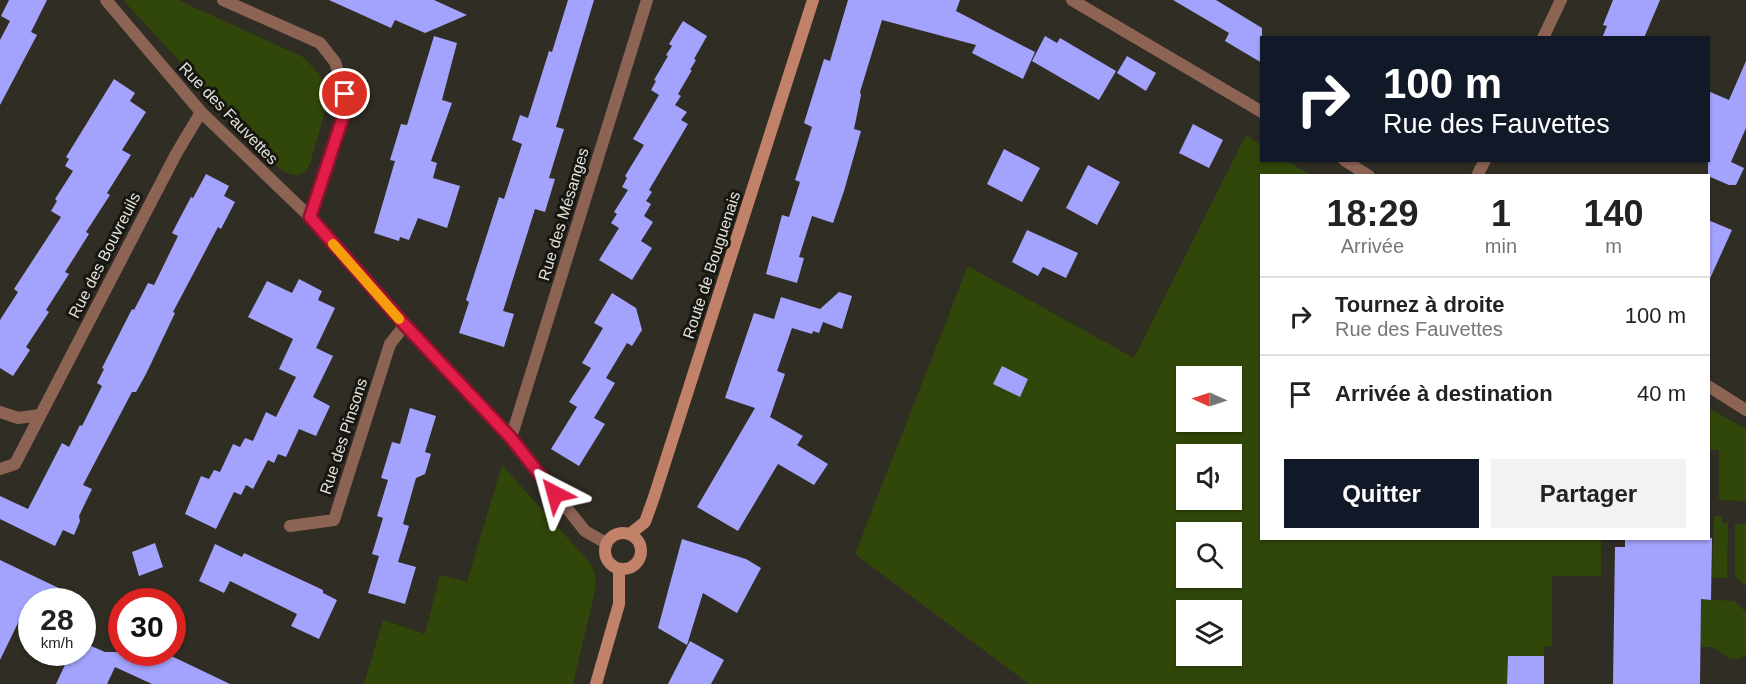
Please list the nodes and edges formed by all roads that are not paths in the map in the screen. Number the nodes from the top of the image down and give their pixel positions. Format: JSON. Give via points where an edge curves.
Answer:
{"nodes":[{"id":1,"x":106,"y":0,"type":"edge"},
{"id":2,"x":223,"y":0,"type":"edge"},
{"id":3,"x":647,"y":0,"type":"edge"},
{"id":4,"x":813,"y":0,"type":"edge"},
{"id":5,"x":1072,"y":0,"type":"edge"},
{"id":6,"x":1561,"y":0,"type":"edge"},
{"id":7,"x":1544,"y":36,"type":"edge"},
{"id":8,"x":1260,"y":111,"type":"edge"},
{"id":9,"x":201,"y":112,"type":"junction"},
{"id":10,"x":1347,"y":162,"type":"edge"},
{"id":11,"x":1366,"y":174,"type":"edge"},
{"id":12,"x":310,"y":217,"type":"junction"},
{"id":13,"x":405,"y":325,"type":"junction"},
{"id":14,"x":1710,"y":387,"type":"edge"},
{"id":15,"x":1746,"y":410,"type":"edge"},
{"id":16,"x":0,"y":412,"type":"edge"},
{"id":17,"x":40,"y":416,"type":"junction"},
{"id":18,"x":511,"y":438,"type":"junction"},
{"id":19,"x":0,"y":469,"type":"edge"},
{"id":20,"x":290,"y":526,"type":"dead end"},
{"id":21,"x":630,"y":534,"type":"junction"},
{"id":22,"x":606,"y":543,"type":"junction"},
{"id":23,"x":619,"y":569,"type":"junction"},
{"id":24,"x":596,"y":684,"type":"edge"}],
"edges":[{"from":1,"to":9,"type":"street","name":"Rue des Fauvettes"},
{"from":2,"to":12,"type":"street","via":[[320,43],[335,62],[345,94],[342,120]]},
{"from":3,"to":18,"type":"street","name":"Rue des Mésanges"},
{"from":4,"to":21,"type":"street","name":"Route de Bouguenais","via":[[651,506],[645,522]]},
{"from":5,"to":8,"type":"street"},
{"from":6,"to":7,"type":"street"},
{"from":9,"to":12,"type":"street","name":"Rue des Fauvettes"},
{"from":9,"to":17,"type":"street","name":"Rue des Bouvreuils"},
{"from":10,"to":11,"type":"street"},
{"from":12,"to":13,"type":"street","name":"Rue des Fauvettes"},
{"from":13,"to":18,"type":"street","name":"Rue des Fauvettes"},
{"from":13,"to":20,"type":"street","name":"Rue des Pinsons","via":[[390,344],[333,520]]},
{"from":14,"to":15,"type":"street"},
{"from":16,"to":17,"type":"street","via":[[18,418]]},
{"from":17,"to":19,"type":"street","name":"Rue des Bouvreuils","via":[[15,464]]},
{"from":18,"to":22,"type":"street","name":"Rue des Fauvettes","via":[[585,531]]},
{"from":21,"to":22,"type":"street","name":"Route de Bouguenais","via":[[619,533]]},
{"from":21,"to":23,"type":"street","via":[[641,548],[639,560],[630,568]]},
{"from":22,"to":23,"type":"street","via":[[607,559]]},
{"from":23,"to":24,"type":"street","via":[[619,604]]}]}
